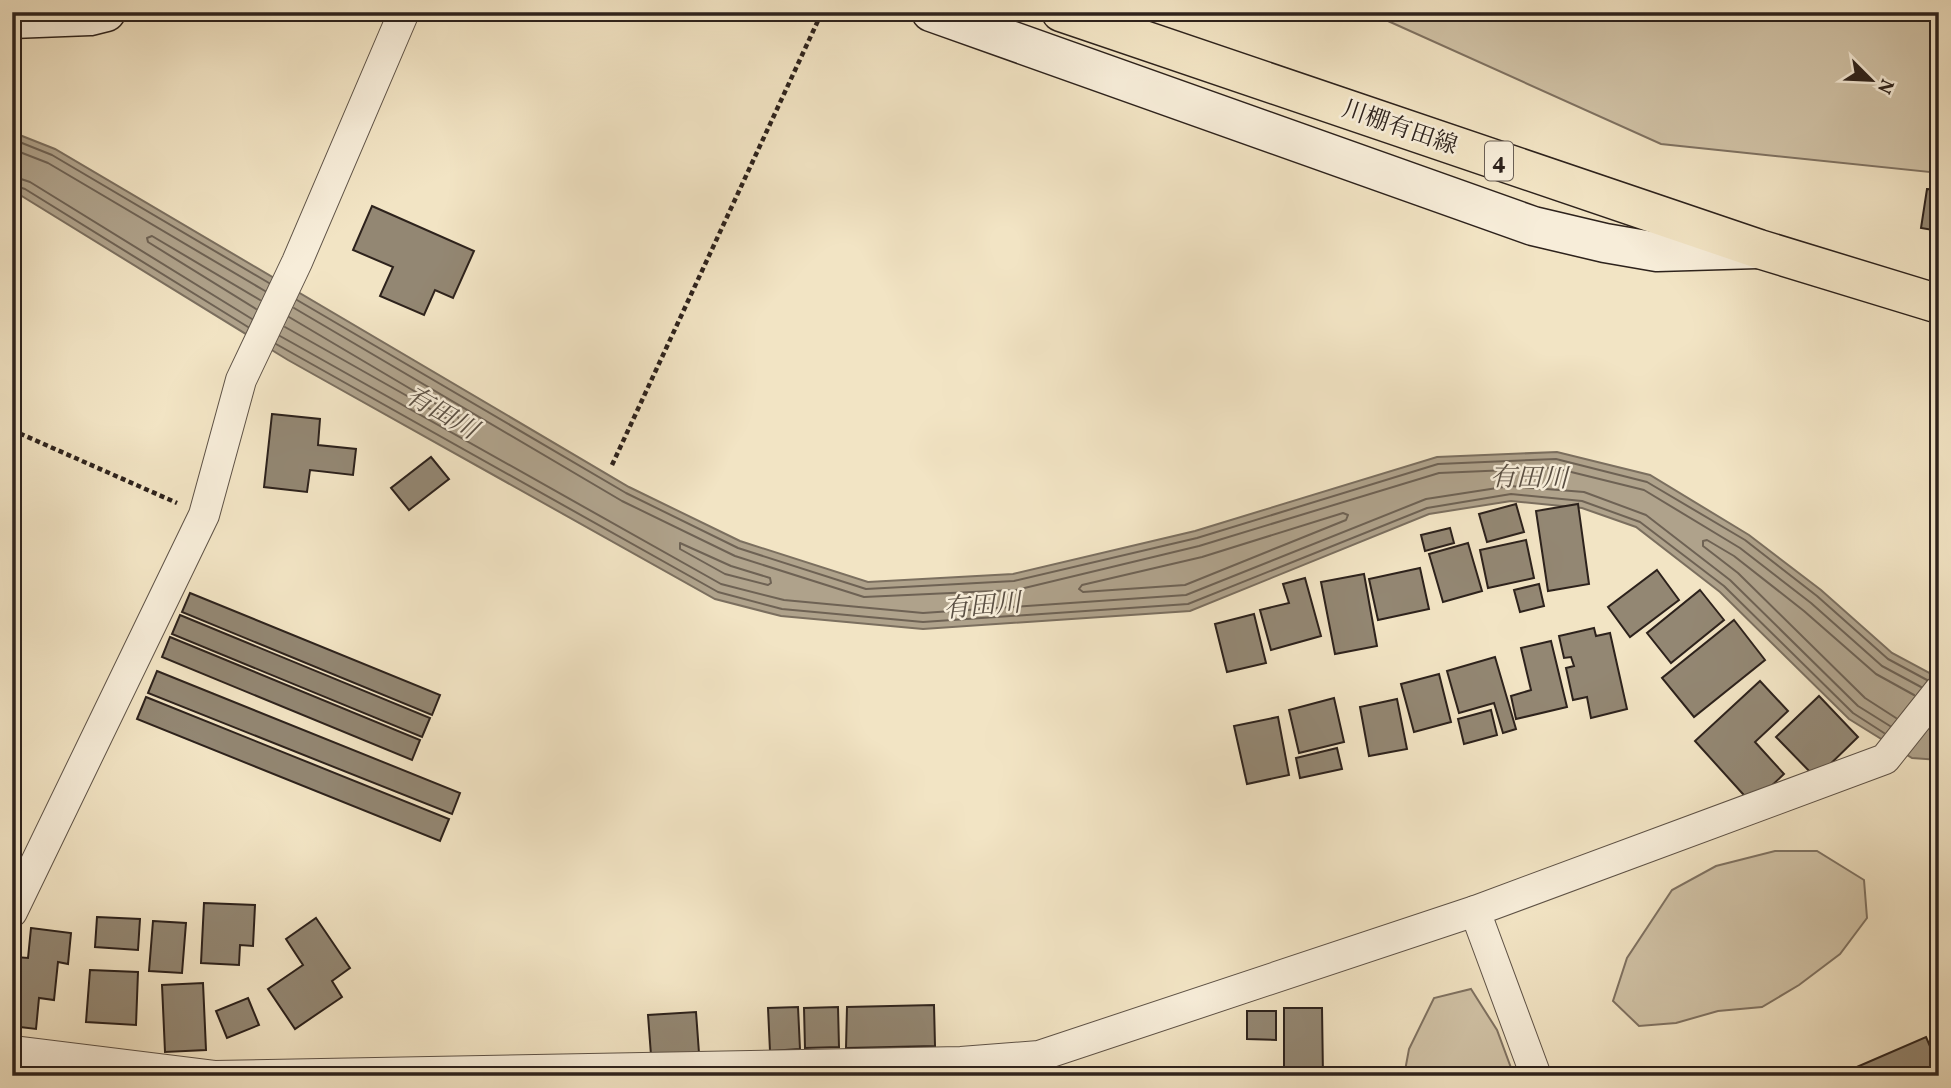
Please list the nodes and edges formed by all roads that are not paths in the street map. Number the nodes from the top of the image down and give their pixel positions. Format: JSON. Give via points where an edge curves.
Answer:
{"nodes":[{"id":1,"x":106,"y":12,"type":"edge"},
{"id":2,"x":404,"y":12,"type":"edge"},
{"id":3,"x":931,"y":12,"type":"edge"},
{"id":4,"x":1061,"y":12,"type":"edge"},
{"id":5,"x":12,"y":19,"type":"edge"},
{"id":6,"x":1759,"y":248,"type":"junction"},
{"id":7,"x":1939,"y":304,"type":"edge"},
{"id":8,"x":1939,"y":691,"type":"edge"},
{"id":9,"x":1475,"y":911,"type":"junction"},
{"id":10,"x":12,"y":912,"type":"edge"},
{"id":11,"x":12,"y":1051,"type":"edge"},
{"id":12,"x":1536,"y":1076,"type":"edge"}],
"edges":[{"from":1,"to":5,"type":"street"},
{"from":2,"to":10,"type":"street","via":[[298,262],[241,380],[204,515]]},
{"from":3,"to":6,"type":"street","via":[[1533,226],[1657,252]]},
{"from":4,"to":6,"type":"main road","name":"川棚有田線","number":"4"},
{"from":6,"to":7,"type":"main road","name":"川棚有田線","number":"4"},
{"from":8,"to":9,"type":"street","via":[[1885,759]]},
{"from":9,"to":11,"type":"street","via":[[1039,1056],[948,1062],[214,1076]]},
{"from":9,"to":12,"type":"street"}]}
